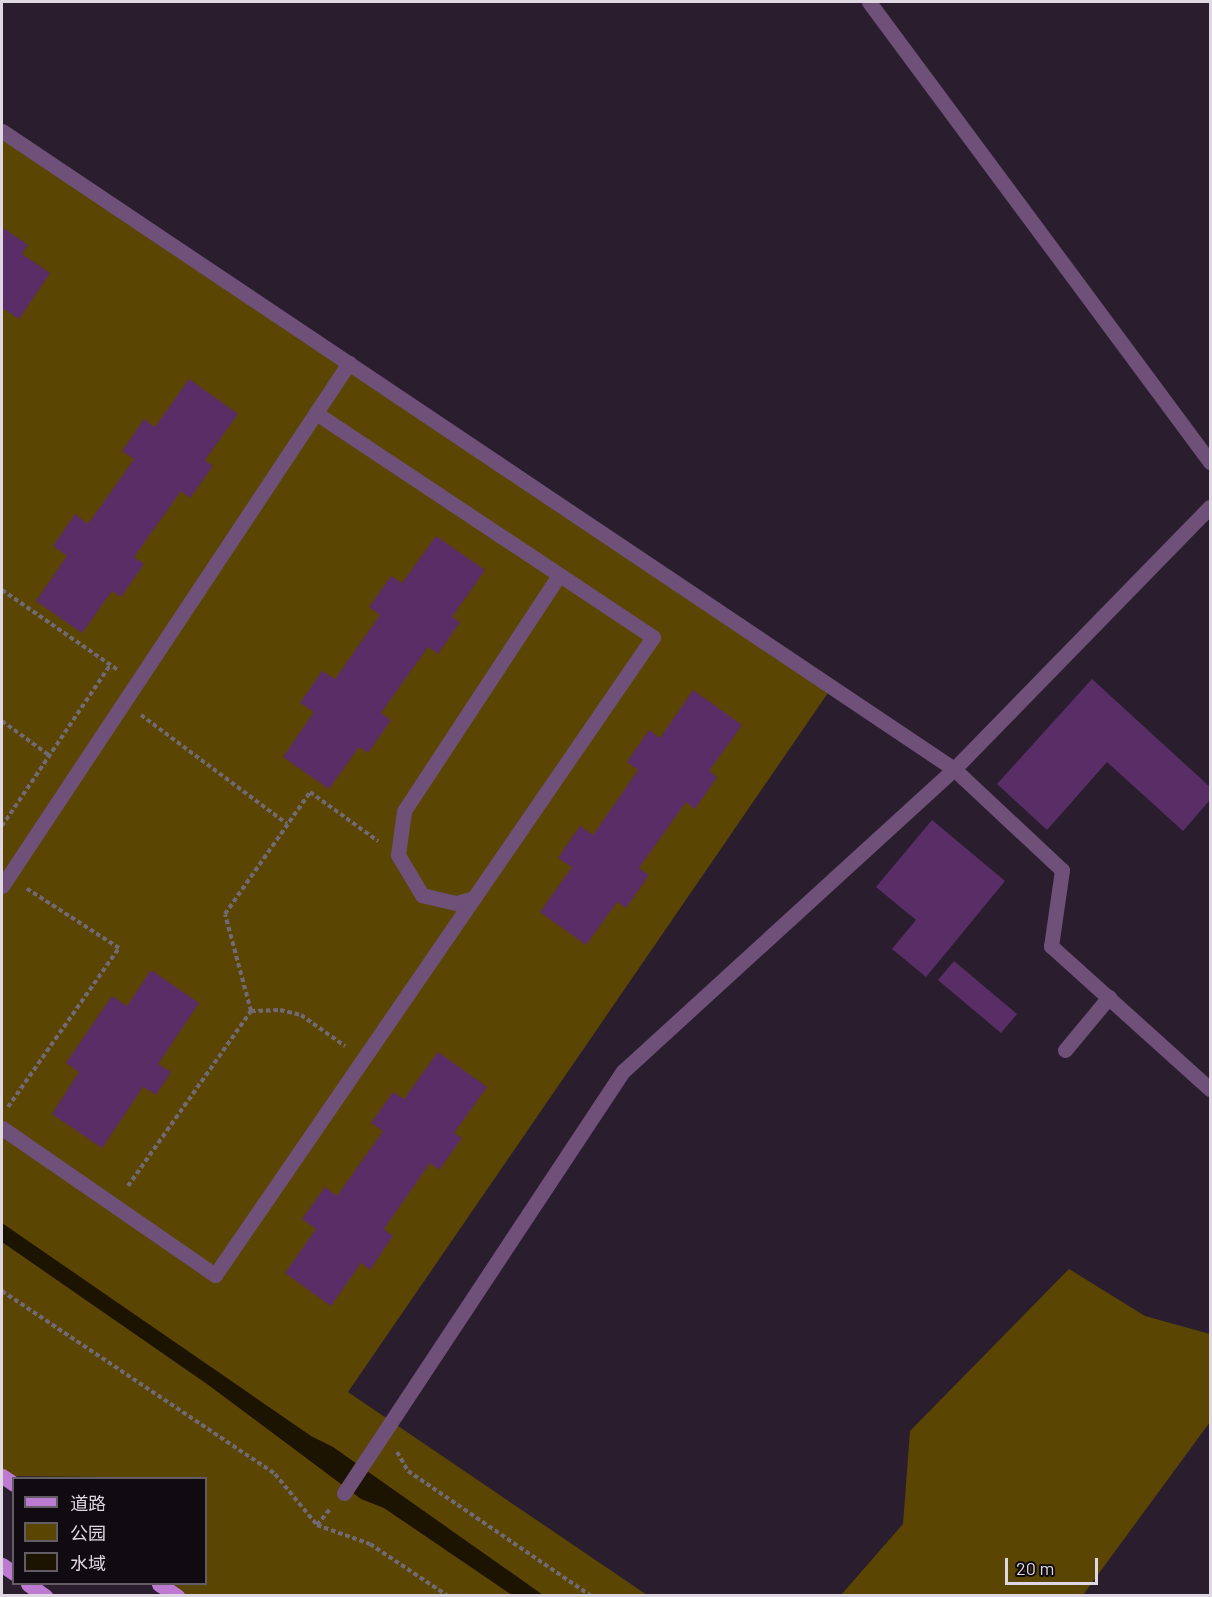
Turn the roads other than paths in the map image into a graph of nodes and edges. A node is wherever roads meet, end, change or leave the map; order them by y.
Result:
1 (869, 2) edge
2 (2, 131) edge
3 (349, 363) junction
4 (316, 413) junction
5 (1210, 462) edge
6 (1210, 507) edge
7 (559, 575) junction
8 (954, 769) junction
9 (5, 881) edge
10 (474, 898) junction
11 (1108, 997) junction
12 (1065, 1050) dead end
13 (1210, 1089) edge
14 (2, 1128) edge
15 (344, 1493) dead end
16 (29, 1585) edge
17 (160, 1585) edge
18 (45, 1596) edge
19 (177, 1596) edge

1 - 5 street
2 - 3 street
3 - 4 street
3 - 8 street
4 - 7 street
4 - 9 street
6 - 8 street
7 - 10 street
7 - 10 street
8 - 11 street
8 - 15 street
10 - 14 street
11 - 12 street
11 - 13 street
16 - 18 main road
17 - 19 main road

